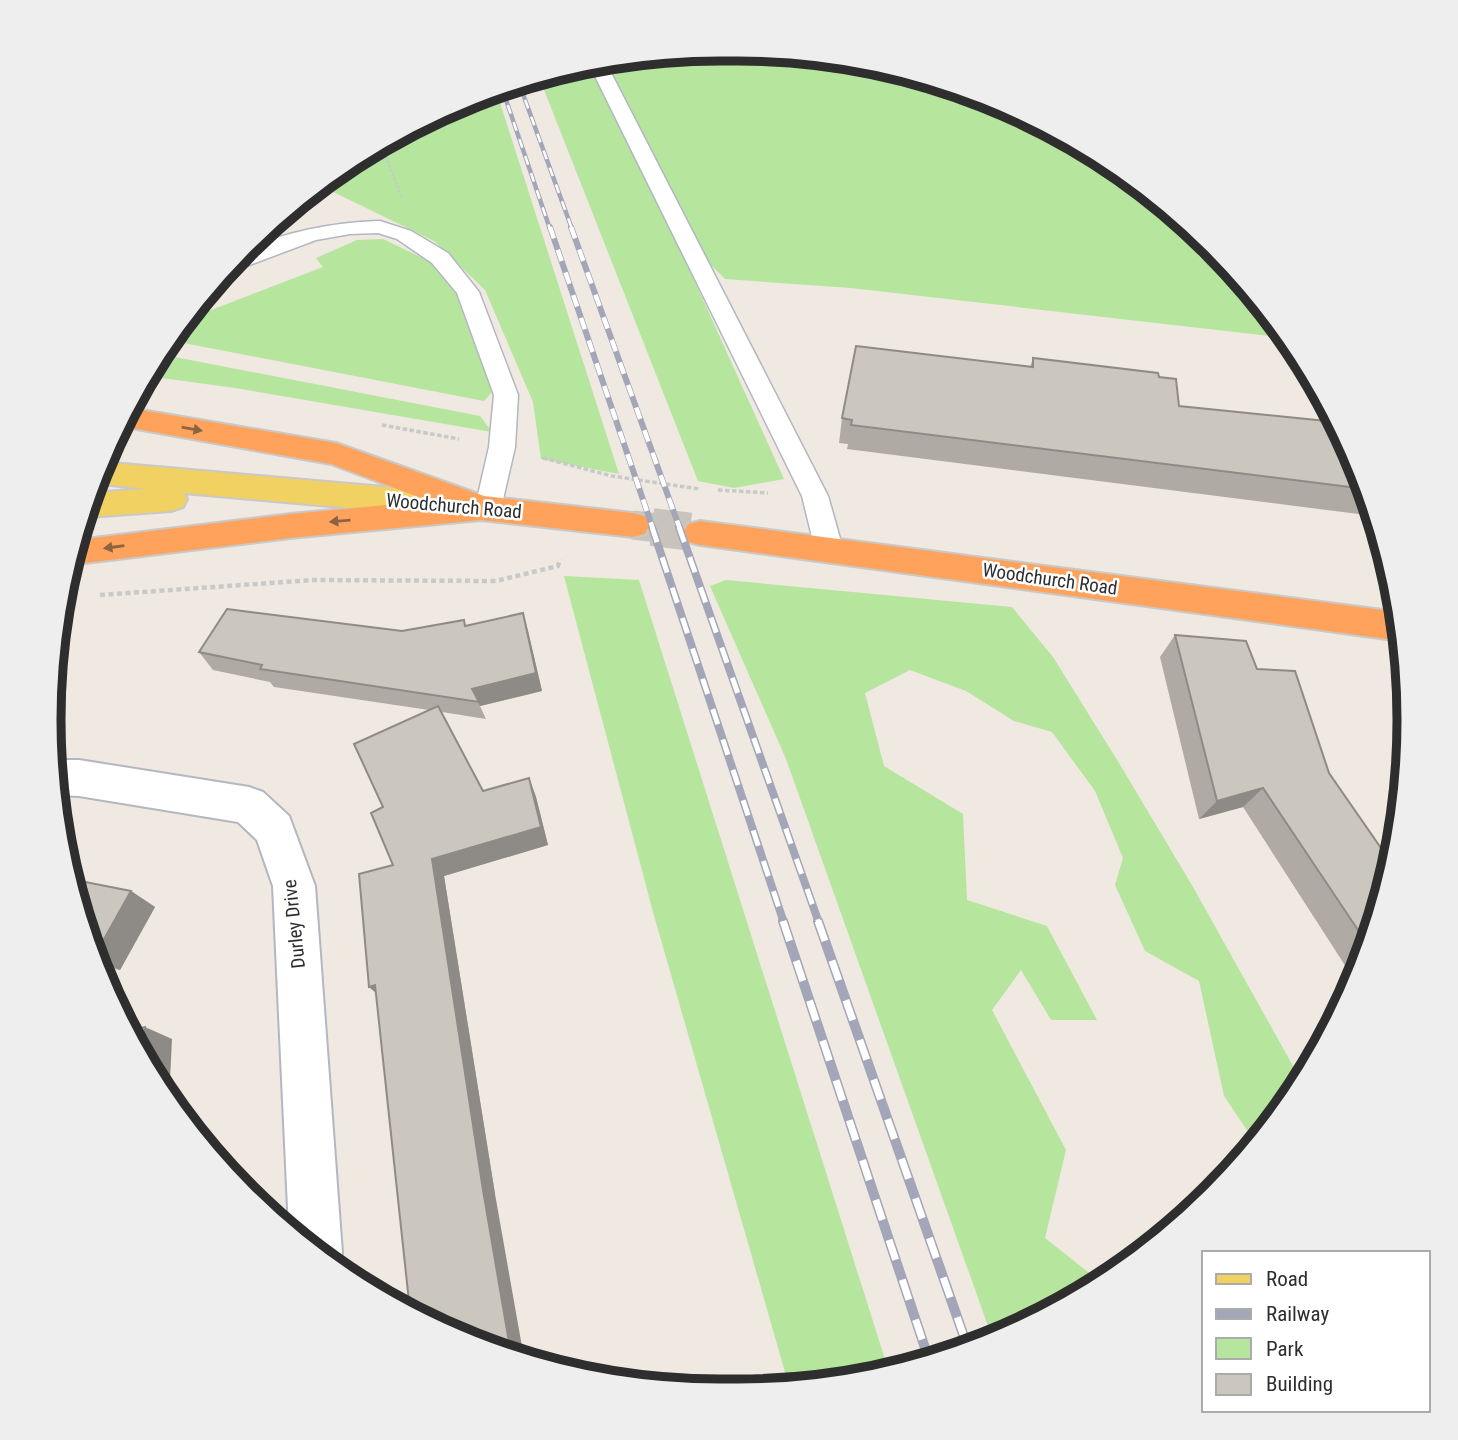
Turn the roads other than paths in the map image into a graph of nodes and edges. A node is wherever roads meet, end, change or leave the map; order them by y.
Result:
1 (602, 72) edge
2 (252, 256) edge
3 (135, 419) edge
4 (109, 474) edge
5 (274, 491) junction
6 (97, 504) edge
7 (485, 508) junction
8 (633, 525) tunnel mouth
9 (700, 533) tunnel mouth
10 (830, 550) junction
11 (84, 552) edge
12 (1390, 626) edge
13 (64, 777) edge
14 (315, 1240) edge

1 - 10 lane
2 - 7 lane
3 -> 7 highway
4 - 5 main road, Woodchurch Road
5 - 6 main road, Woodchurch Road
5 - 7 main road, Woodchurch Road
7 - 8 highway, Woodchurch Road
7 -> 11 highway
9 - 10 highway, Woodchurch Road
10 - 12 highway, Woodchurch Road
13 - 14 street, Durley Drive

